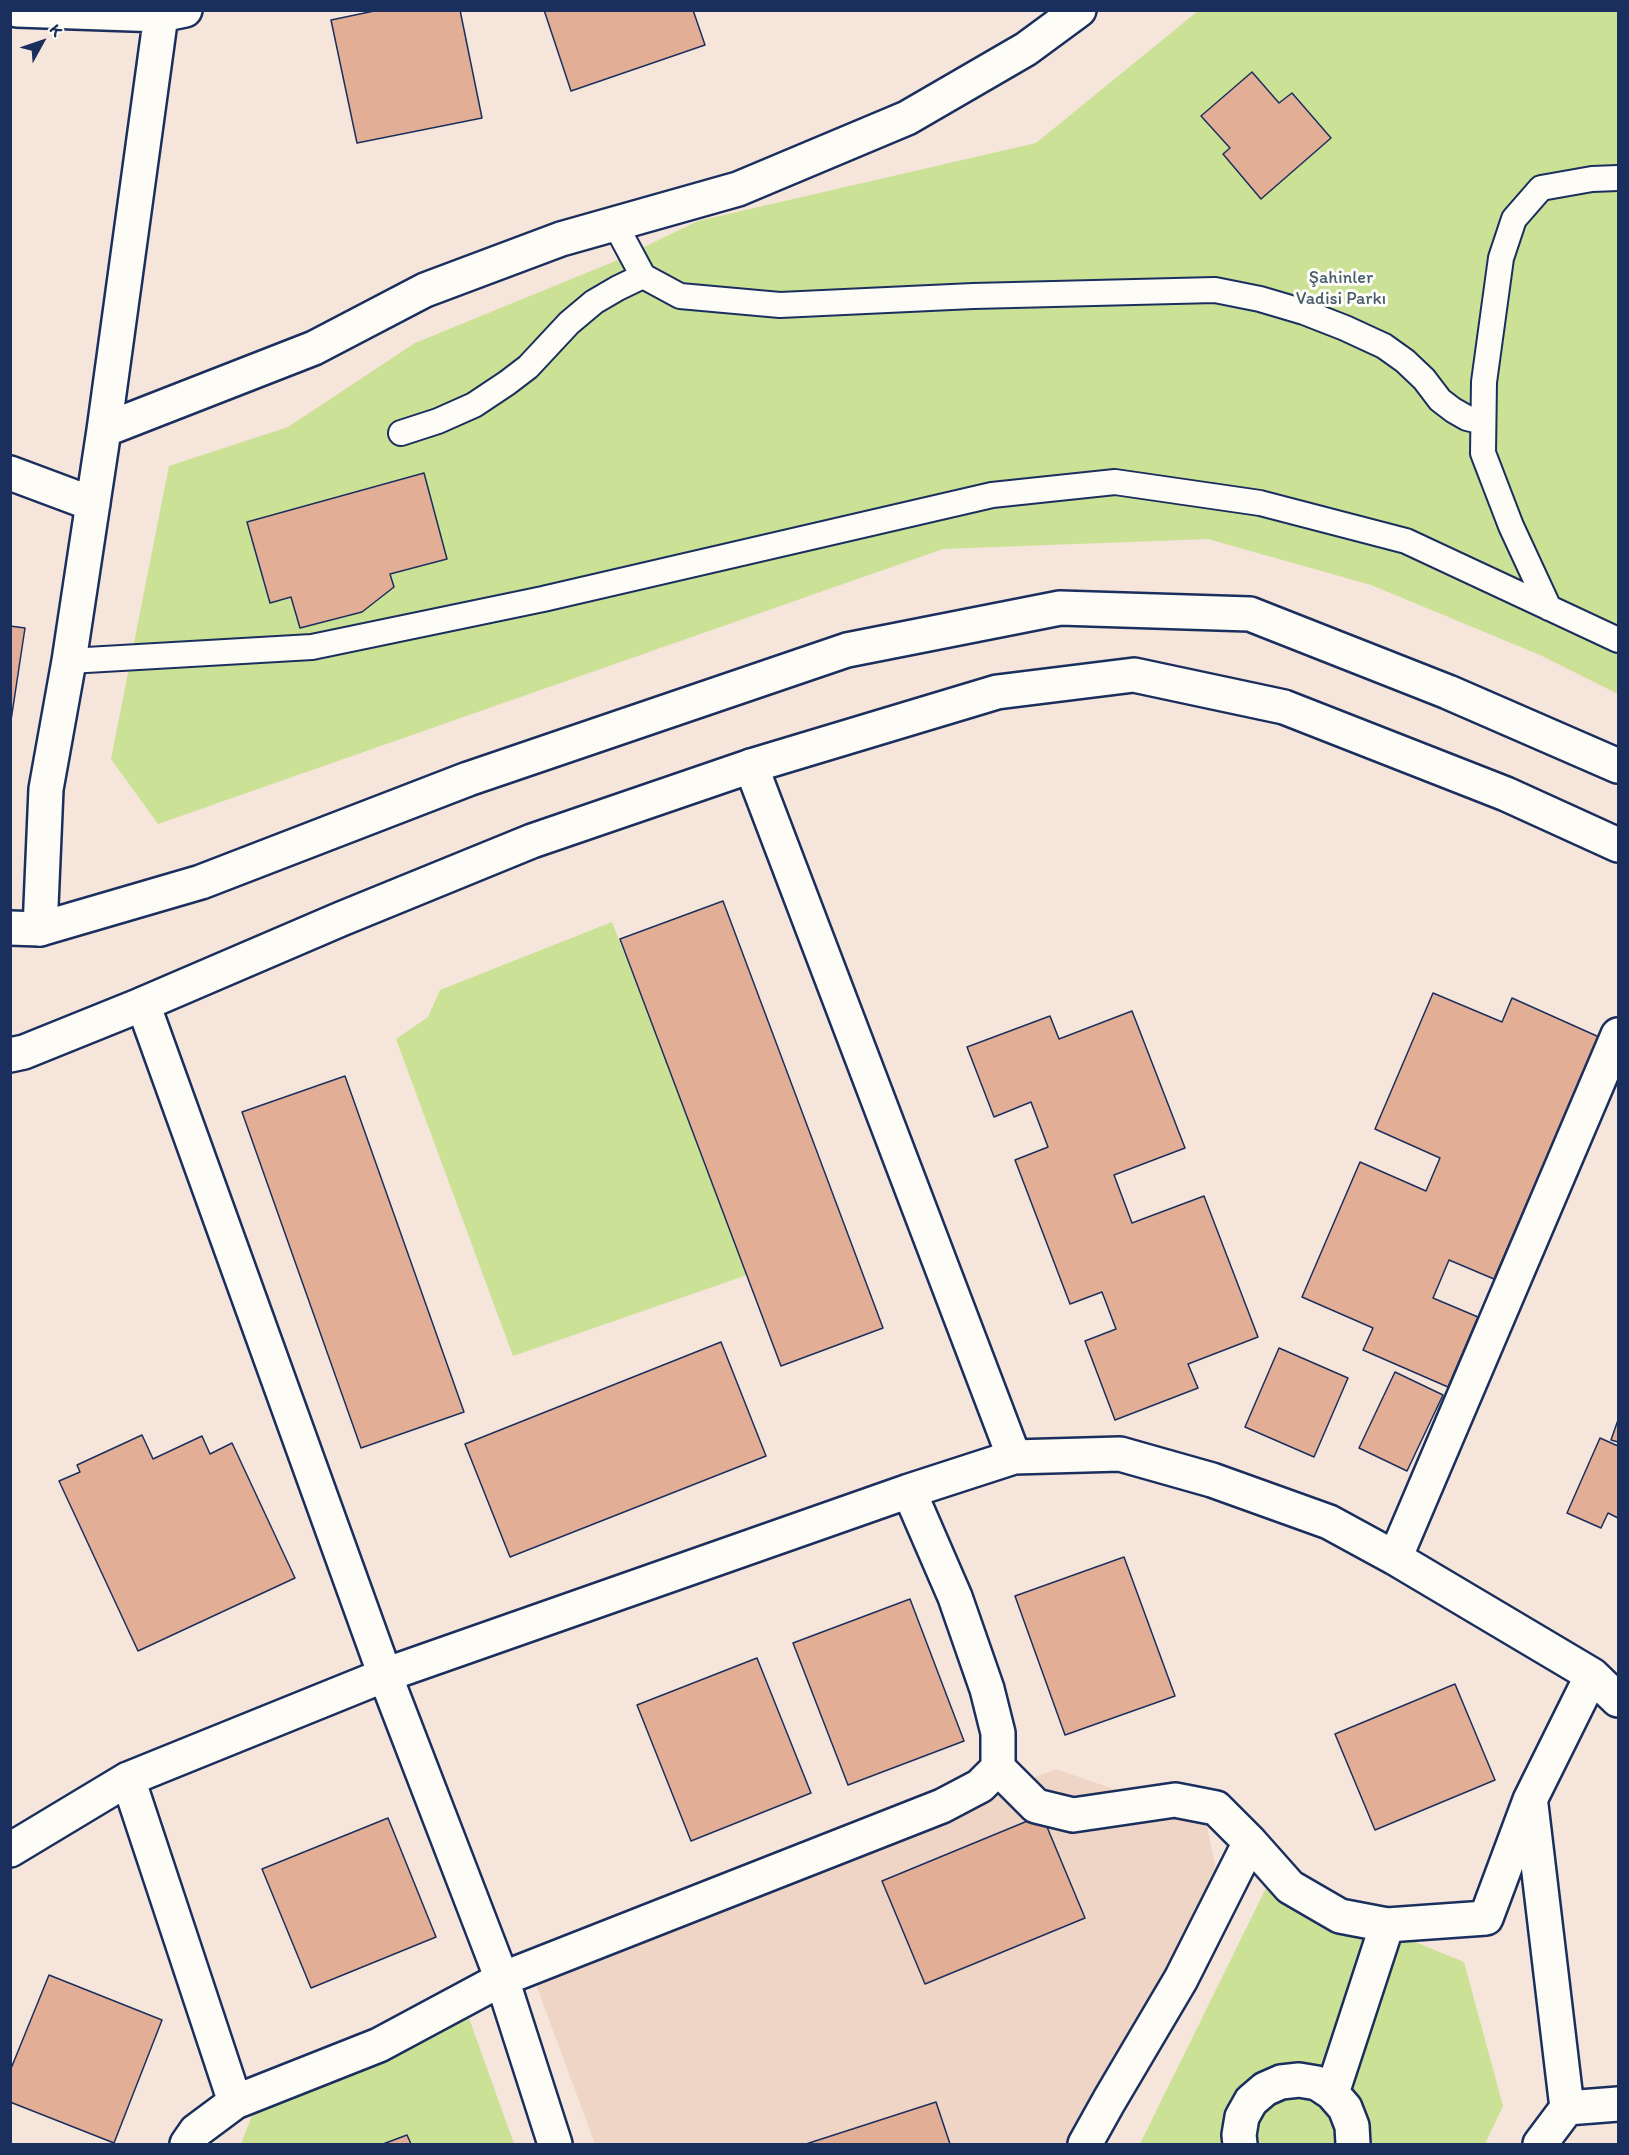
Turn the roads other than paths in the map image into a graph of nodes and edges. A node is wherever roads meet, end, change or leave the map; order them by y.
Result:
1 (17, 10) edge
2 (1079, 10) edge
3 (173, 13) edge
4 (1618, 178) edge
5 (615, 224) junction
6 (643, 276) junction
7 (1483, 422) junction
8 (104, 430) junction
9 (401, 433) dead end
10 (10, 473) edge
11 (93, 504) junction
12 (1549, 608) junction
13 (1618, 640) edge
14 (69, 661) junction
15 (751, 766) junction
16 (1618, 766) edge
17 (1618, 845) edge
18 (25, 928) edge
19 (143, 1004) junction
20 (1618, 1035) edge
21 (10, 1055) edge
22 (1014, 1456) junction
23 (909, 1491) junction
24 (1395, 1558) junction
25 (385, 1675) junction
26 (1592, 1675) junction
27 (1618, 1701) edge
28 (998, 1768) junction
29 (128, 1779) junction
30 (1530, 1800) junction
31 (1250, 1842) junction
32 (10, 1850) edge
33 (1388, 1925) junction
34 (502, 1979) junction
35 (1332, 2093) junction
36 (235, 2102) junction
37 (1618, 2104) edge
38 (1567, 2108) junction
39 (187, 2145) edge
40 (555, 2145) edge
41 (1085, 2145) edge
42 (1240, 2145) edge
43 (1353, 2145) edge
44 (1540, 2145) edge

1 - 3 street
2 - 5 street
3 - 8 street
4 - 7 lane
5 - 6 lane
5 - 8 street
6 - 7 lane
6 - 9 lane
7 - 12 lane
8 - 11 street
10 - 11 street
11 - 14 street
12 - 13 lane
12 - 14 lane
14 - 18 street
15 - 17 street
15 - 19 street
15 - 22 street
16 - 18 street
19 - 21 street
19 - 25 street
20 - 24 street
22 - 23 street
22 - 24 street
23 - 25 street
23 - 28 street
24 - 26 street
25 - 29 street
25 - 34 street
26 - 27 street
26 - 30 street
28 - 31 street
28 - 34 street
29 - 32 street
29 - 36 street
30 - 33 street
30 - 38 street
31 - 33 street
31 - 41 street
33 - 35 street
34 - 36 street
34 - 40 street
35 - 42 street
35 - 43 street
36 - 39 street
37 - 38 street
38 - 44 street

